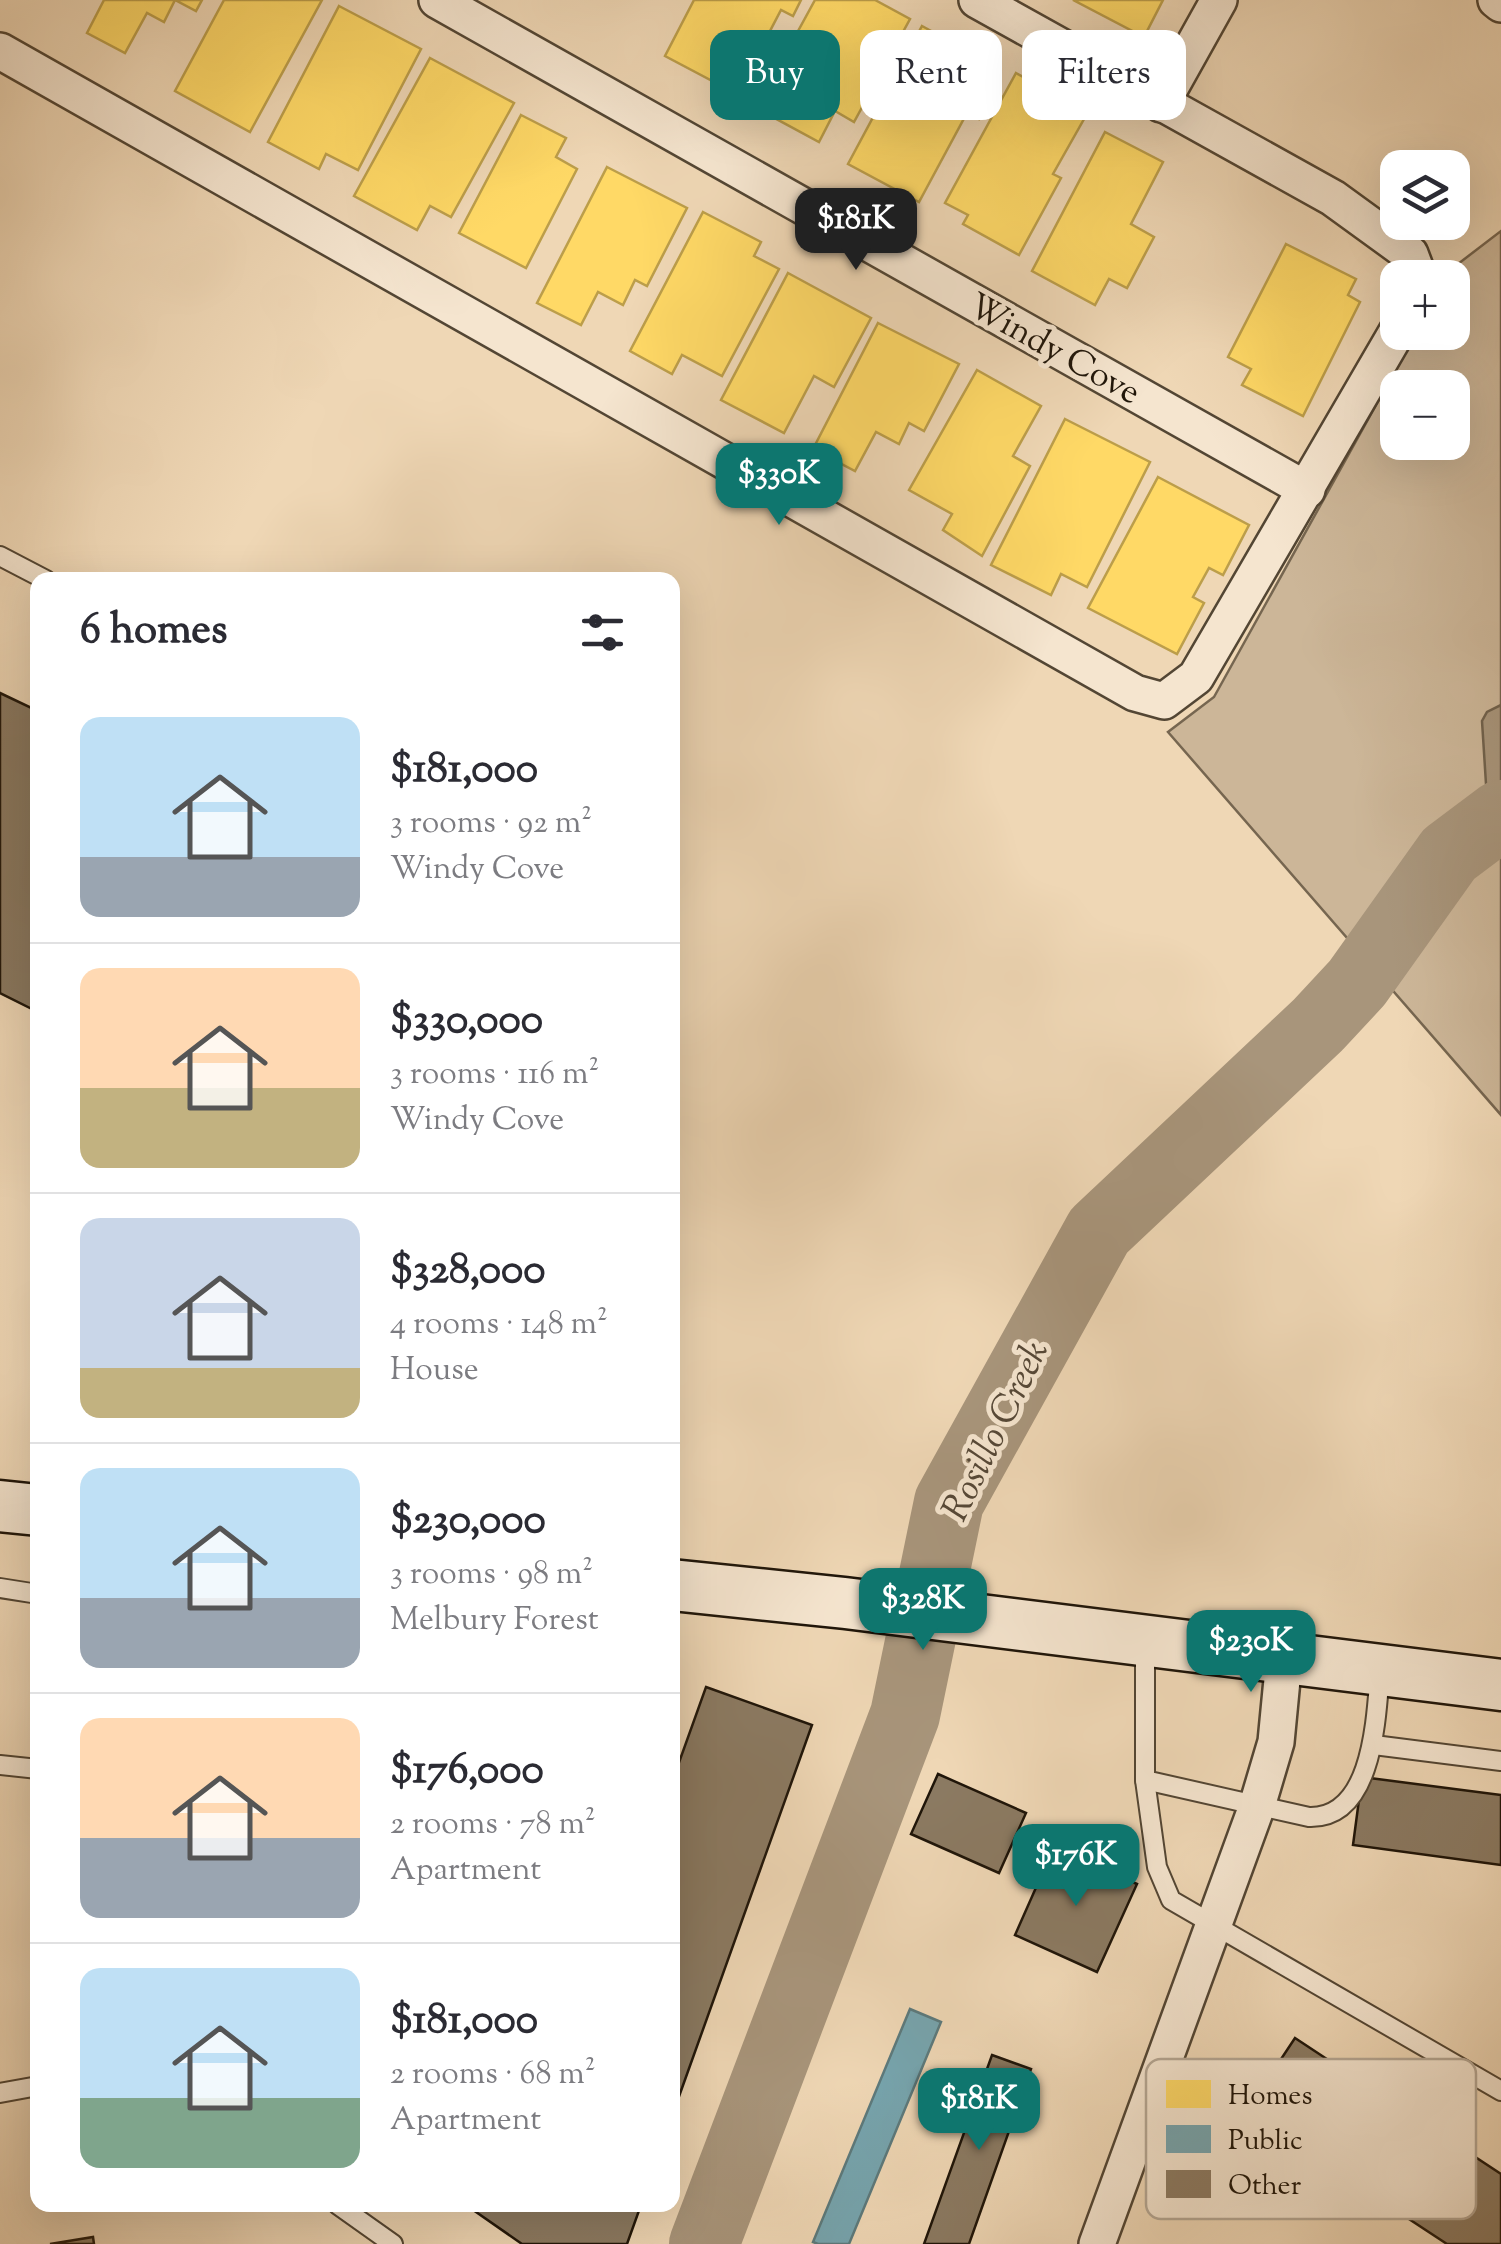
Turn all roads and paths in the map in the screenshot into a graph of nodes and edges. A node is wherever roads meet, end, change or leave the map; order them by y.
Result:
1 (437, 0) edge
2 (977, 0) edge
3 (1219, 0) edge
4 (1030, 30) edge
5 (0, 51) edge
6 (1186, 59) edge
7 (1186, 118) edge
8 (1412, 260) edge
9 (1387, 350) edge
10 (1307, 490) junction
11 (0, 556) edge
12 (31, 572) edge
13 (0, 1506) edge
14 (30, 1509) edge
15 (680, 1586) edge
16 (0, 1588) edge
17 (30, 1593) edge
18 (1145, 1642) junction
19 (1284, 1659) junction
20 (1380, 1671) junction
21 (1501, 1685) edge
22 (1374, 1745) junction
23 (1501, 1761) edge
24 (0, 1765) edge
25 (30, 1768) edge
26 (1145, 1780) junction
27 (1257, 1806) junction
28 (1213, 1921) junction
29 (1163, 2059) edge
30 (1447, 2059) edge
31 (1476, 2076) edge
32 (30, 2087) edge
33 (1501, 2091) edge
34 (0, 2093) edge
35 (1146, 2106) edge
36 (348, 2212) edge
37 (393, 2244) edge
38 (1096, 2244) edge

1 - 10 street, Windy Cove
2 - 4 street
3 - 6 street
5 - 10 street
7 - 8 street
9 - 10 street
11 - 12 lane
13 - 14 main road
15 - 18 main road
16 - 17 lane
18 - 19 main road
18 - 26 lane
19 - 20 main road
19 - 27 street
20 - 21 main road
20 - 22 lane
22 - 23 lane
22 - 27 lane
24 - 25 lane
26 - 27 lane
26 - 28 lane
27 - 28 street
28 - 29 street
28 - 30 lane
31 - 33 lane
32 - 34 lane
35 - 38 street
36 - 37 lane

